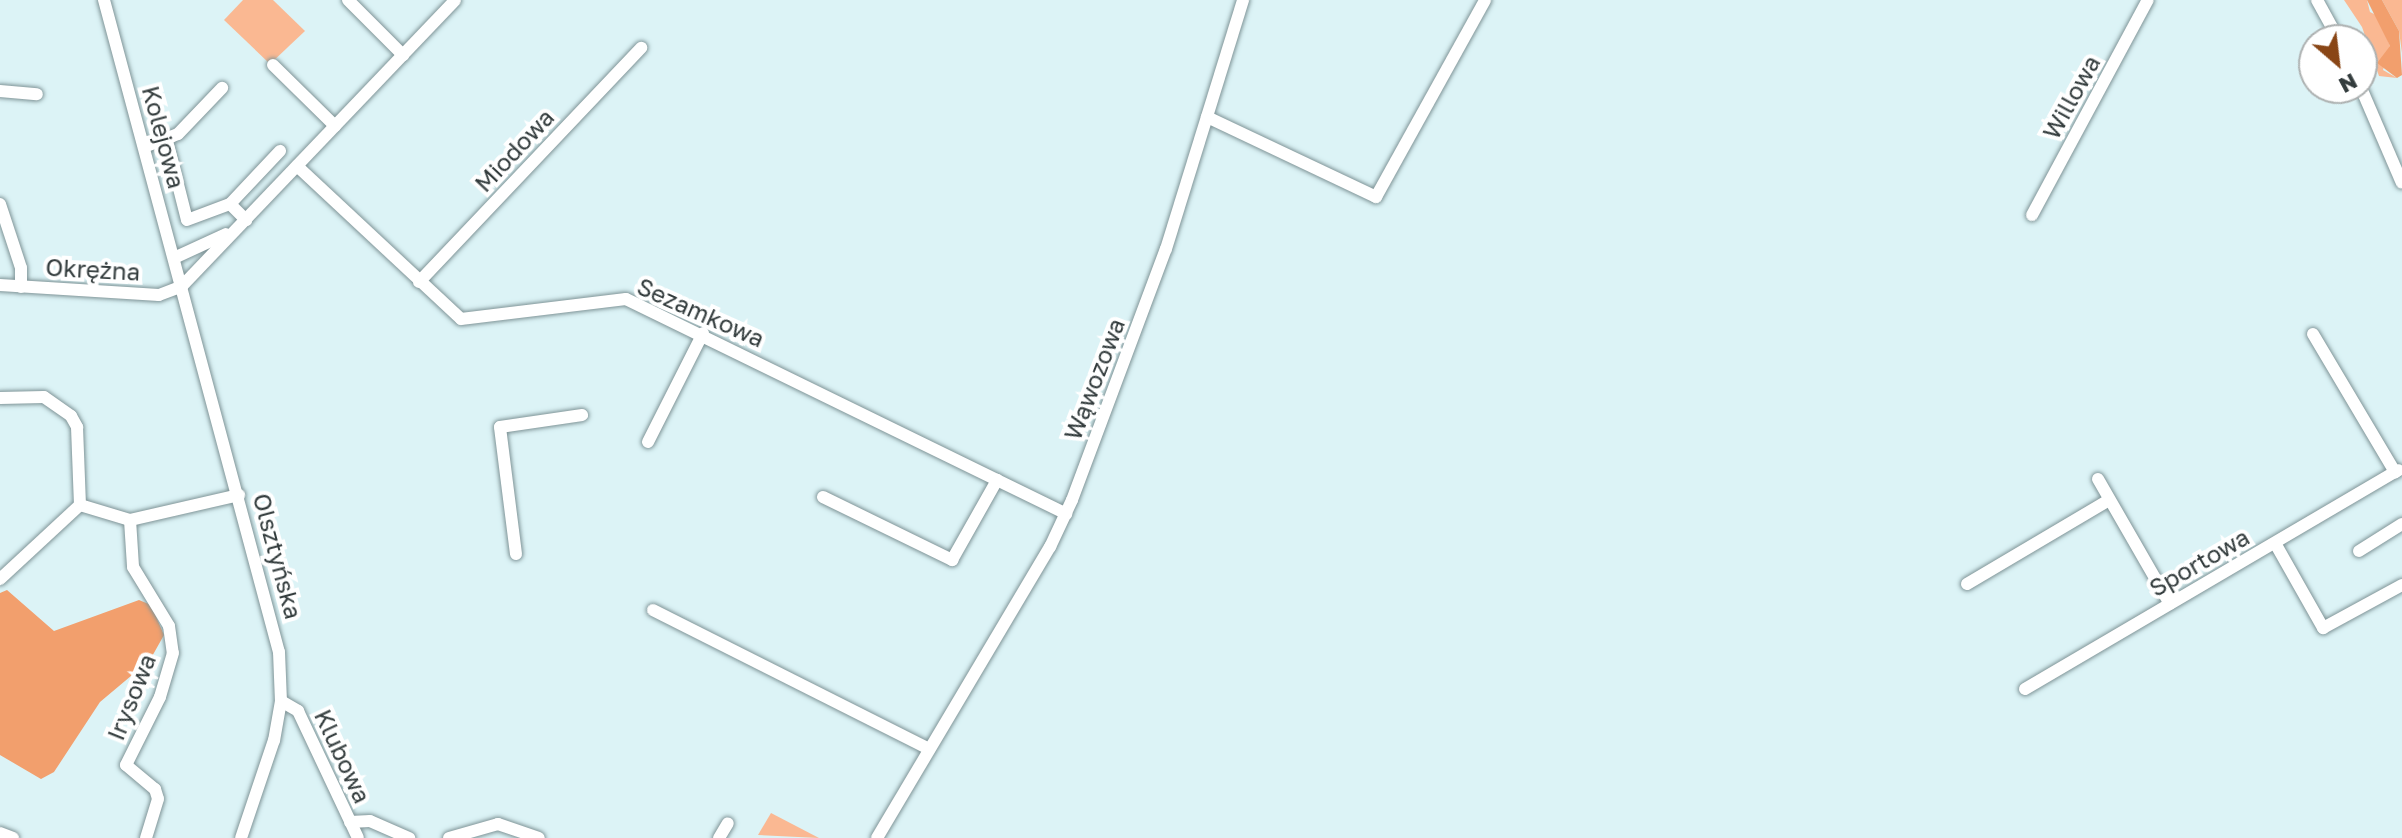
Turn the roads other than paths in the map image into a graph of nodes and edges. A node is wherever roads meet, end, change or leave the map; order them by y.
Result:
1 (104, 0) edge
2 (348, 0) edge
3 (455, 0) edge
4 (1243, 0) edge
5 (1485, 0) edge
6 (2148, 0) edge
7 (2317, 0) edge
8 (2330, 24) edge
9 (641, 48) dead end
10 (403, 55) junction
11 (273, 65) dead end
12 (222, 88) dead end
13 (0, 91) edge
14 (37, 94) dead end
15 (2368, 104) edge
16 (1207, 117) junction
17 (335, 126) junction
18 (167, 141) junction
19 (144, 147) junction
20 (280, 151) dead end
21 (297, 166) junction
22 (2402, 183) edge
23 (0, 204) edge
24 (230, 204) junction
25 (2032, 215) dead end
26 (244, 222) junction
27 (174, 258) junction
28 (419, 282) junction
29 (0, 285) edge
30 (182, 286) junction
31 (21, 287) junction
32 (703, 333) junction
33 (2313, 334) dead end
34 (0, 398) edge
35 (582, 415) dead end
36 (648, 442) dead end
37 (2399, 470) edge
38 (2098, 479) dead end
39 (997, 480) junction
40 (239, 495) junction
41 (823, 497) dead end
42 (2109, 500) junction
43 (80, 505) junction
44 (1066, 514) junction
45 (130, 520) junction
46 (2402, 524) edge
47 (2275, 543) junction
48 (2359, 551) dead end
49 (516, 554) dead end
50 (0, 579) edge
51 (1967, 584) dead end
52 (2402, 585) edge
53 (2170, 604) junction
54 (653, 610) dead end
55 (2025, 689) dead end
56 (281, 701) junction
57 (929, 749) junction
58 (350, 822) junction
59 (728, 823) dead end
60 (0, 833) edge
61 (483, 833) edge
62 (13, 838) edge
63 (146, 838) edge
64 (241, 838) edge
65 (358, 838) edge
66 (409, 838) edge
67 (449, 838) edge
68 (539, 838) edge
69 (719, 838) edge
70 (877, 838) edge

1 - 19 street, Kolejowa
2 - 10 street
3 - 10 street
4 - 16 street, Wąwozowa
5 - 16 street
6 - 25 street, Willowa
7 - 8 street
9 - 28 street, Miodowa
10 - 17 street
11 - 17 street
12 - 18 street
13 - 14 street
15 - 22 street
16 - 44 street, Wąwozowa
17 - 21 street
18 - 19 street
18 - 24 street
19 - 27 street, Kolejowa
20 - 24 street
21 - 26 street
21 - 28 street, Sezamkowa
23 - 31 street
24 - 26 street
26 - 27 street
26 - 30 street
27 - 30 street, Kolejowa
28 - 32 street, Sezamkowa
29 - 31 street, Okrężna
30 - 31 street, Okrężna
30 - 40 street, Olsztyńska
32 - 36 street
32 - 39 street, Sezamkowa
33 - 37 street, Sportowa
34 - 43 street
35 - 49 street
37 - 47 street, Sportowa
38 - 42 street
39 - 41 street
39 - 44 street, Sezamkowa
40 - 45 street
40 - 56 street, Olsztyńska
42 - 51 street
42 - 53 street
43 - 45 street
43 - 50 street
44 - 57 street, Wąwozowa
45 - 63 street, Irysowa
46 - 48 street
47 - 52 street
47 - 53 street, Sportowa
53 - 55 street, Sportowa
54 - 57 street
56 - 58 street, Klubowa
56 - 64 street, Olsztyńska
57 - 70 street, Wąwozowa
58 - 65 street, Klubowa
58 - 66 street
59 - 69 street
60 - 62 street
61 - 67 street
61 - 68 street

